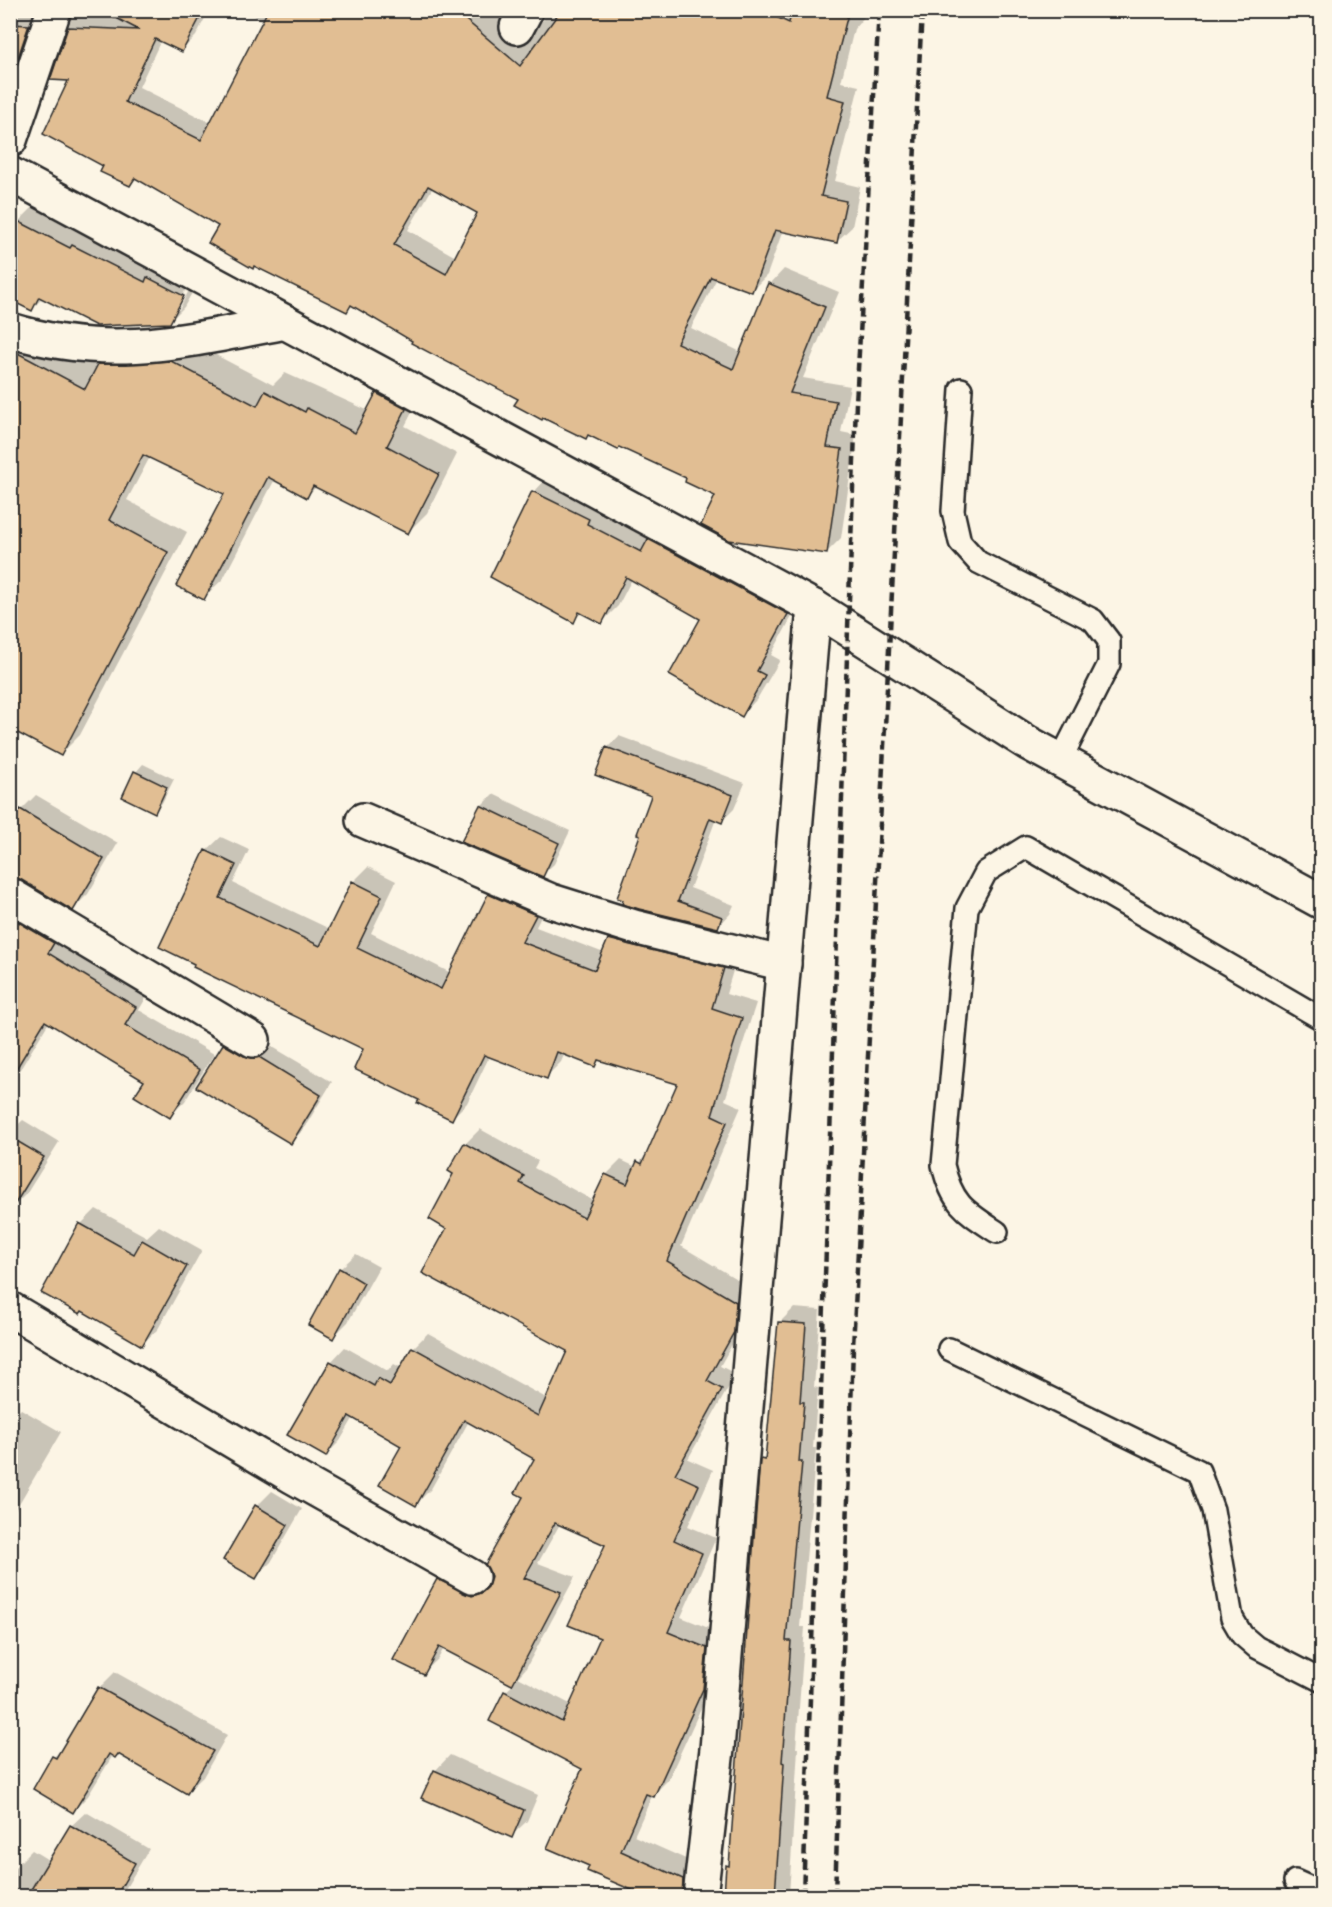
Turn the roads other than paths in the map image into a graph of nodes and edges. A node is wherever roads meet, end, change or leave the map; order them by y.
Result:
1 (54, 10) edge
2 (10, 140) edge
3 (10, 174) edge
4 (285, 322) junction
5 (10, 330) edge
6 (961, 389) dead end
7 (814, 607) junction
8 (1060, 761) junction
9 (363, 820) dead end
10 (10, 895) edge
11 (1322, 902) edge
12 (784, 964) junction
13 (1322, 1019) edge
14 (253, 1040) dead end
15 (997, 1232) dead end
16 (10, 1309) edge
17 (949, 1348) dead end
18 (472, 1577) dead end
19 (1322, 1681) edge
20 (1295, 1881) dead end
21 (1322, 1893) edge
22 (700, 1896) edge

1 - 2 street
3 - 4 street
4 - 5 street
4 - 7 street
6 - 8 lane
7 - 8 street
7 - 12 street
8 - 11 street
9 - 12 street
10 - 14 street
12 - 22 street
13 - 15 lane
16 - 18 street
17 - 19 lane
20 - 21 lane

